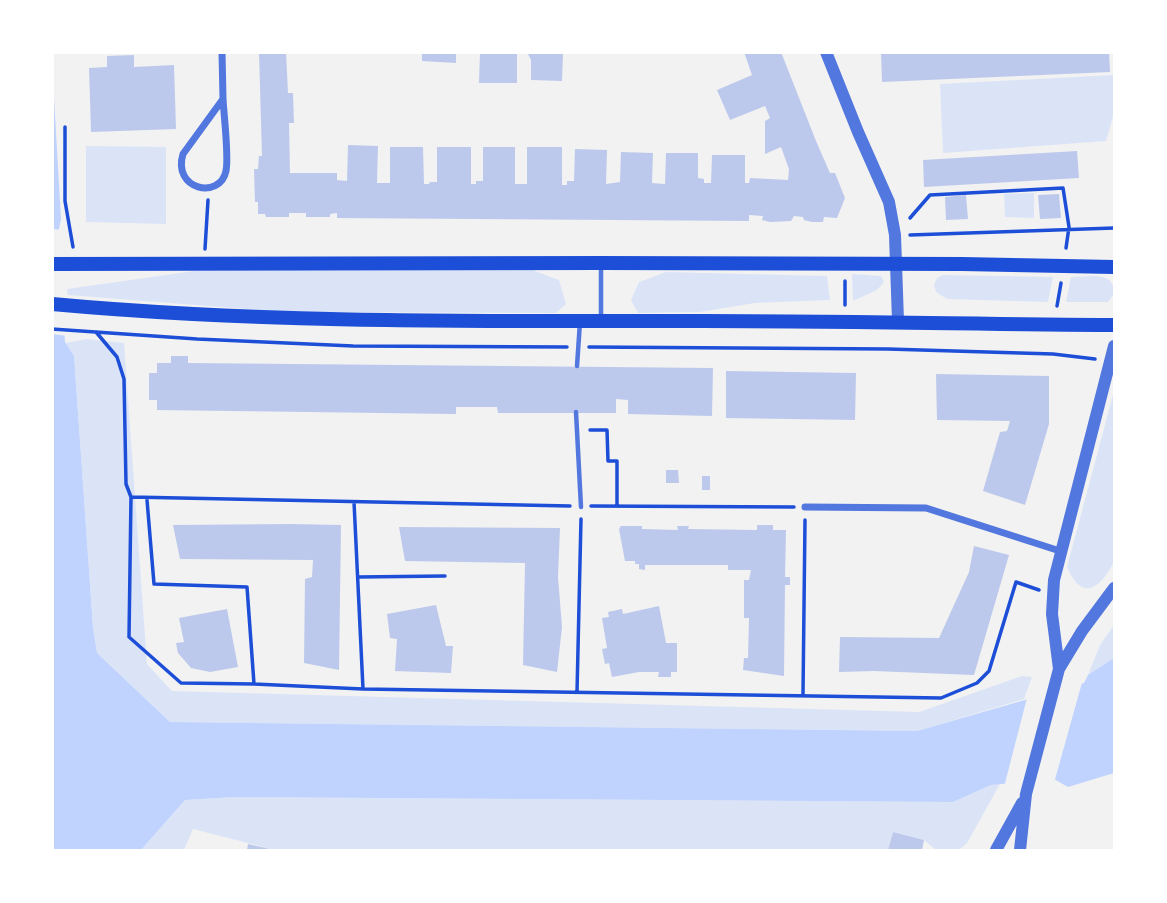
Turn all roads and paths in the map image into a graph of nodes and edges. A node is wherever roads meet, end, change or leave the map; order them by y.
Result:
1 (222, 52) edge
2 (827, 52) edge
3 (223, 99) junction
4 (65, 127) dead end
5 (208, 188) junction
6 (1069, 228) junction
7 (1115, 228) edge
8 (895, 235) junction
9 (73, 245) dead end
10 (205, 262) junction
11 (601, 263) junction
12 (52, 264) edge
13 (897, 264) junction
14 (845, 265) junction
15 (1064, 266) junction
16 (1115, 267) edge
17 (52, 304) edge
18 (580, 321) junction
19 (601, 321) junction
20 (845, 321) junction
21 (898, 321) junction
22 (1054, 325) junction
23 (1115, 325) edge
24 (52, 329) edge
25 (65, 330) dead end
26 (96, 332) dead end
27 (1115, 346) edge
28 (577, 366) dead end
29 (576, 412) dead end
30 (577, 431) junction
31 (131, 497) junction
32 (146, 499) junction
33 (355, 502) junction
34 (581, 506) junction
35 (617, 506) junction
36 (805, 507) junction
37 (1060, 551) junction
38 (444, 576) dead end
39 (358, 577) junction
40 (1115, 588) edge
41 (1052, 594) junction
42 (1059, 670) junction
43 (254, 684) junction
44 (363, 689) junction
45 (576, 692) junction
46 (803, 695) junction
47 (1026, 793) junction
48 (996, 850) edge
49 (1020, 850) edge

1 - 3 street
2 - 8 street
3 - 5 street
3 - 5 street
4 - 9 path
5 - 10 path
6 - 7 path
6 - 8 path
6 - 8 path
8 - 13 street
10 - 11 main road
10 - 12 main road
11 - 14 main road
11 - 19 lane
13 - 14 main road
13 - 15 main road
13 - 21 street
14 - 20 path
15 - 16 main road
15 - 22 path
17 - 18 main road
18 - 19 main road
18 - 28 lane
19 - 20 main road
20 - 21 main road
21 - 22 main road
22 - 23 main road
24 - 25 path
26 - 31 path
27 - 37 street
29 - 30 lane
30 - 34 lane
30 - 35 path
31 - 32 path
31 - 43 path
32 - 33 path
32 - 43 path
33 - 34 path
33 - 39 path
34 - 35 path
34 - 45 path
35 - 36 path
36 - 37 street
36 - 46 path
37 - 41 street
38 - 39 path
39 - 44 path
40 - 42 street
41 - 42 street
41 - 46 path
42 - 47 street
43 - 44 path
44 - 45 path
45 - 46 path
47 - 48 street
47 - 49 street

